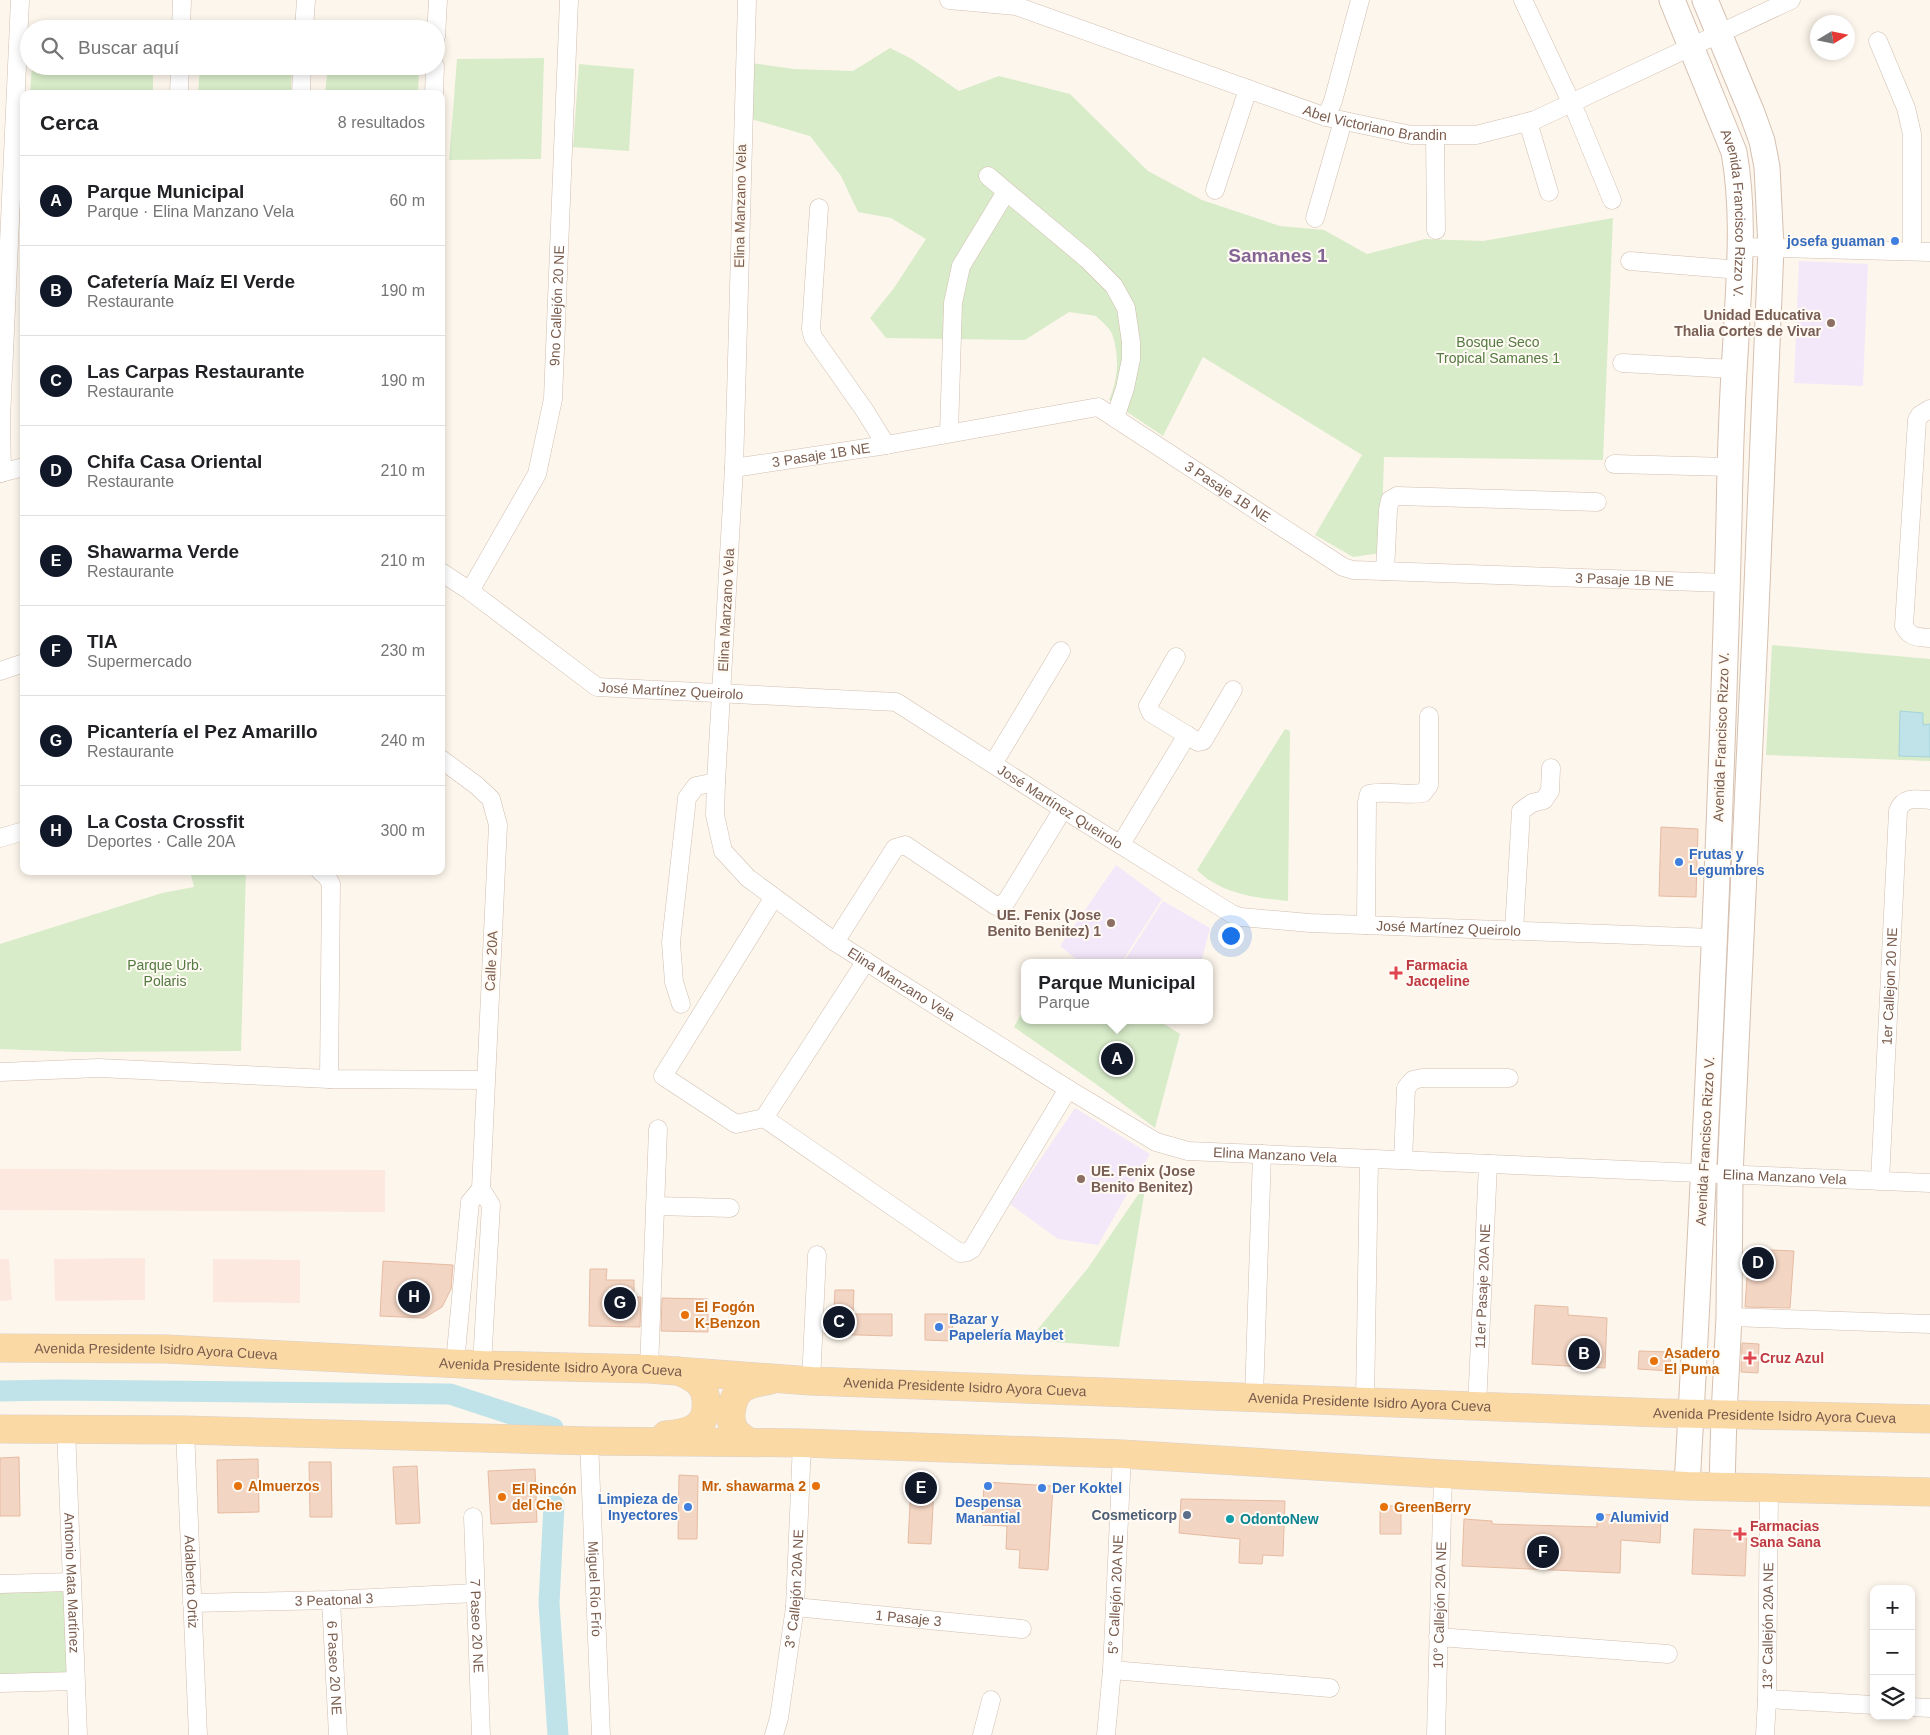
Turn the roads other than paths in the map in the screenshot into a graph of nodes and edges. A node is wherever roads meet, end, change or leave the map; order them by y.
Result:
1 (20, 0) edge
2 (182, 0) edge
3 (306, 0) edge
4 (438, 0) edge
5 (569, 0) edge
6 (747, 0) edge
7 (949, 0) edge
8 (1360, 0) edge
9 (1523, 0) edge
10 (1672, 0) edge
11 (1705, 0) edge
12 (1791, 0) edge
13 (181, 20) edge
14 (305, 20) edge
15 (437, 20) edge
16 (1718, 34) junction
17 (1878, 41) dead end
18 (1692, 46) junction
19 (180, 75) edge
20 (302, 75) edge
21 (435, 75) edge
22 (1248, 89) junction
23 (179, 90) edge
24 (301, 90) edge
25 (434, 90) edge
26 (1572, 102) junction
27 (1335, 119) junction
28 (1528, 122) junction
29 (1435, 135) junction
30 (988, 176) dead end
31 (1215, 190) dead end
32 (1006, 192) junction
33 (1549, 192) dead end
34 (1612, 200) dead end
35 (818, 208) dead end
36 (1315, 218) dead end
37 (1436, 230) dead end
38 (1770, 248) junction
39 (1912, 251) junction
40 (1930, 252) edge
41 (1740, 259) junction
42 (1630, 261) dead end
43 (1622, 363) dead end
44 (1734, 369) junction
45 (1930, 409) edge
46 (1115, 418) junction
47 (949, 434) junction
48 (886, 444) junction
49 (1614, 464) dead end
50 (1730, 466) junction
51 (20, 468) edge
52 (734, 468) junction
53 (1, 473) edge
54 (1598, 502) dead end
55 (1385, 571) junction
56 (445, 575) edge
57 (1727, 583) junction
58 (470, 591) junction
59 (1930, 638) edge
60 (1061, 651) dead end
61 (1176, 657) dead end
62 (20, 665) edge
63 (0, 671) edge
64 (1233, 690) dead end
65 (721, 693) junction
66 (1429, 716) dead end
67 (1187, 735) junction
68 (445, 762) edge
69 (993, 764) junction
70 (1551, 768) dead end
71 (716, 782) junction
72 (1930, 800) edge
73 (1063, 809) junction
74 (20, 832) edge
75 (0, 838) edge
76 (1121, 844) junction
77 (325, 875) edge
78 (774, 897) junction
79 (1366, 925) junction
80 (1514, 931) junction
81 (1714, 938) junction
82 (835, 942) junction
83 (866, 961) junction
84 (681, 1004) dead end
85 (0, 1072) edge
86 (1510, 1078) dead end
87 (329, 1079) junction
88 (484, 1080) junction
89 (1068, 1089) junction
90 (764, 1118) junction
91 (658, 1129) dead end
92 (1262, 1154) junction
93 (1370, 1159) junction
94 (1403, 1160) junction
95 (1488, 1164) junction
96 (1703, 1174) junction
97 (1730, 1175) junction
98 (1880, 1181) junction
99 (1930, 1183) edge
100 (481, 1189) junction
101 (656, 1206) junction
102 (730, 1208) dead end
103 (817, 1255) dead end
104 (1729, 1317) junction
105 (1930, 1324) edge
106 (0, 1348) edge
107 (455, 1363) junction
108 (482, 1365) junction
109 (649, 1369) junction
110 (679, 1371) junction
111 (774, 1379) junction
112 (811, 1382) junction
113 (1254, 1397) junction
114 (1365, 1401) junction
115 (1477, 1407) junction
116 (1691, 1414) junction
117 (1724, 1415) junction
118 (1930, 1419) edge
119 (0, 1429) edge
120 (66, 1430) junction
121 (185, 1430) junction
122 (590, 1441) junction
123 (622, 1441) junction
124 (748, 1442) junction
125 (802, 1442) junction
126 (1122, 1454) junction
127 (1443, 1474) junction
128 (1687, 1486) junction
129 (1722, 1486) junction
130 (1769, 1488) junction
131 (1930, 1492) edge
132 (473, 1517) dead end
133 (71, 1582) junction
134 (0, 1584) edge
135 (476, 1593) junction
136 (331, 1600) junction
137 (192, 1603) junction
138 (794, 1607) junction
139 (1022, 1628) dead end
140 (1438, 1637) junction
141 (1668, 1654) dead end
142 (1112, 1670) junction
143 (76, 1681) junction
144 (0, 1683) edge
145 (1330, 1688) dead end
146 (1767, 1699) junction
147 (991, 1700) dead end
148 (1870, 1705) edge
149 (1915, 1707) edge
150 (1930, 1708) edge
151 (778, 1734) edge
152 (78, 1735) edge
153 (198, 1735) edge
154 (338, 1735) edge
155 (481, 1735) edge
156 (601, 1735) edge
157 (982, 1735) edge
158 (1106, 1735) edge
159 (1436, 1735) edge
160 (1764, 1735) edge

1 - 53 street
2 - 13 street
3 - 14 street
4 - 15 street
5 - 58 street, 9no Callejón 20 NE
6 - 52 street, Elina Manzano Vela
7 - 22 street, Abel Victoriano Brandin
8 - 27 street
9 - 26 street
10 - 18 main road, Avenida Francisco Rizzo V.
11 - 16 main road, Avenida Francisco Rizzo V.
12 - 16 street, Abel Victoriano Brandin
16 - 18 street, Abel Victoriano Brandin
16 - 38 main road, Avenida Francisco Rizzo V.
17 - 39 street
18 - 26 street, Abel Victoriano Brandin
18 - 41 main road, Avenida Francisco Rizzo V.
19 - 23 street
20 - 24 street
21 - 25 street
22 - 27 street, Abel Victoriano Brandin
22 - 31 street
26 - 28 street, Abel Victoriano Brandin
26 - 34 street
27 - 29 street, Abel Victoriano Brandin
27 - 36 street
28 - 29 street, Abel Victoriano Brandin
28 - 33 street
29 - 37 street
30 - 32 street
32 - 46 street
32 - 47 street
35 - 48 street
38 - 39 street
38 - 41 street
38 - 97 main road, Avenida Francisco Rizzo V.
39 - 40 street
41 - 42 street
41 - 44 main road, Avenida Francisco Rizzo V.
43 - 44 street
44 - 50 main road, Avenida Francisco Rizzo V.
45 - 59 street
46 - 47 street, 3 Pasaje 1B NE
46 - 55 street, 3 Pasaje 1B NE
47 - 48 street, 3 Pasaje 1B NE
48 - 52 street, 3 Pasaje 1B NE
49 - 50 street
50 - 57 main road, Avenida Francisco Rizzo V.
51 - 53 street
52 - 65 street, Elina Manzano Vela
54 - 55 street
55 - 57 street, 3 Pasaje 1B NE
56 - 58 street, José Martínez Queirolo
57 - 81 main road, Avenida Francisco Rizzo V.
58 - 65 street, José Martínez Queirolo
60 - 69 street
61 - 67 street
62 - 63 street
64 - 67 street
65 - 69 street, José Martínez Queirolo
65 - 71 street, Elina Manzano Vela
66 - 79 street
67 - 76 street
68 - 88 street, Calle 20A
69 - 73 street, José Martínez Queirolo
70 - 80 street
71 - 78 street, Elina Manzano Vela
71 - 84 street
72 - 98 street, 1er Callejon 20 NE
73 - 76 street, José Martínez Queirolo
73 - 82 street
74 - 75 street
76 - 79 street, José Martínez Queirolo
77 - 87 street
78 - 82 street, Elina Manzano Vela
78 - 90 street
79 - 80 street, José Martínez Queirolo
80 - 81 street, José Martínez Queirolo
81 - 96 main road, Avenida Francisco Rizzo V.
82 - 83 street, Elina Manzano Vela
83 - 89 street, Elina Manzano Vela
83 - 90 street
85 - 87 street
86 - 94 street
87 - 88 street
88 - 100 street, Calle 20A
89 - 90 street
89 - 92 street, Elina Manzano Vela
91 - 101 street
92 - 93 street, Elina Manzano Vela
92 - 113 street
93 - 94 street, Elina Manzano Vela
93 - 114 street
94 - 95 street, Elina Manzano Vela
95 - 96 street, Elina Manzano Vela
95 - 115 street, 11er Pasaje 20A NE
96 - 97 street, Elina Manzano Vela
96 - 116 main road, Avenida Francisco Rizzo V.
97 - 98 street, Elina Manzano Vela
97 - 104 main road, Avenida Francisco Rizzo V.
98 - 99 street, Elina Manzano Vela
100 - 107 street, Calle 20A
100 - 108 street, Calle 20A
101 - 102 street
101 - 109 street
103 - 112 street
104 - 105 street
104 - 117 main road, Avenida Francisco Rizzo V.
106 - 107 main road, Avenida Presidente Isidro Ayora Cueva
107 - 108 main road, Avenida Presidente Isidro Ayora Cueva
108 - 109 main road, Avenida Presidente Isidro Ayora Cueva
109 - 110 main road, Avenida Presidente Isidro Ayora Cueva
110 - 111 main road, Avenida Presidente Isidro Ayora Cueva
110 - 123 main road
111 - 112 main road, Avenida Presidente Isidro Ayora Cueva
111 - 124 main road
112 - 113 main road, Avenida Presidente Isidro Ayora Cueva
113 - 114 main road, Avenida Presidente Isidro Ayora Cueva
114 - 115 main road, Avenida Presidente Isidro Ayora Cueva
115 - 116 main road, Avenida Presidente Isidro Ayora Cueva
116 - 117 main road, Avenida Presidente Isidro Ayora Cueva
116 - 128 main road, Avenida Francisco Rizzo V.
117 - 118 main road, Avenida Presidente Isidro Ayora Cueva
117 - 129 main road, Avenida Francisco Rizzo V.
119 - 120 main road
120 - 121 main road
120 - 133 street, Antonio Mata Martínez
121 - 122 main road
121 - 137 street, Adalberto Ortiz
122 - 123 main road
122 - 156 street, Miguel Río Frío
123 - 124 main road
124 - 125 main road
125 - 126 main road
125 - 138 street, 3° Callejón 20A NE
126 - 127 main road
126 - 142 street, 5° Callejón 20A NE
127 - 128 main road
127 - 140 street, 10° Callejón 20A NE
128 - 129 main road
129 - 130 main road
130 - 131 main road
130 - 146 street, 13° Callejón 20A NE
132 - 135 street, 7 Paseo 20 NE
133 - 134 street
133 - 143 street, Antonio Mata Martínez
135 - 136 street, 3 Peatonal 3
135 - 155 street, 7 Paseo 20 NE
136 - 137 street, 3 Peatonal 3
136 - 154 street, 6 Paseo 20 NE
137 - 153 street, Adalberto Ortiz
138 - 139 street, 1 Pasaje 3
138 - 151 street, 3° Callejón 20A NE
140 - 141 street
140 - 159 street, 10° Callejón 20A NE
142 - 145 street
142 - 158 street, 5° Callejón 20A NE
143 - 144 street
143 - 152 street, Antonio Mata Martínez
146 - 148 street
146 - 160 street, 13° Callejón 20A NE
147 - 157 street
149 - 150 street

